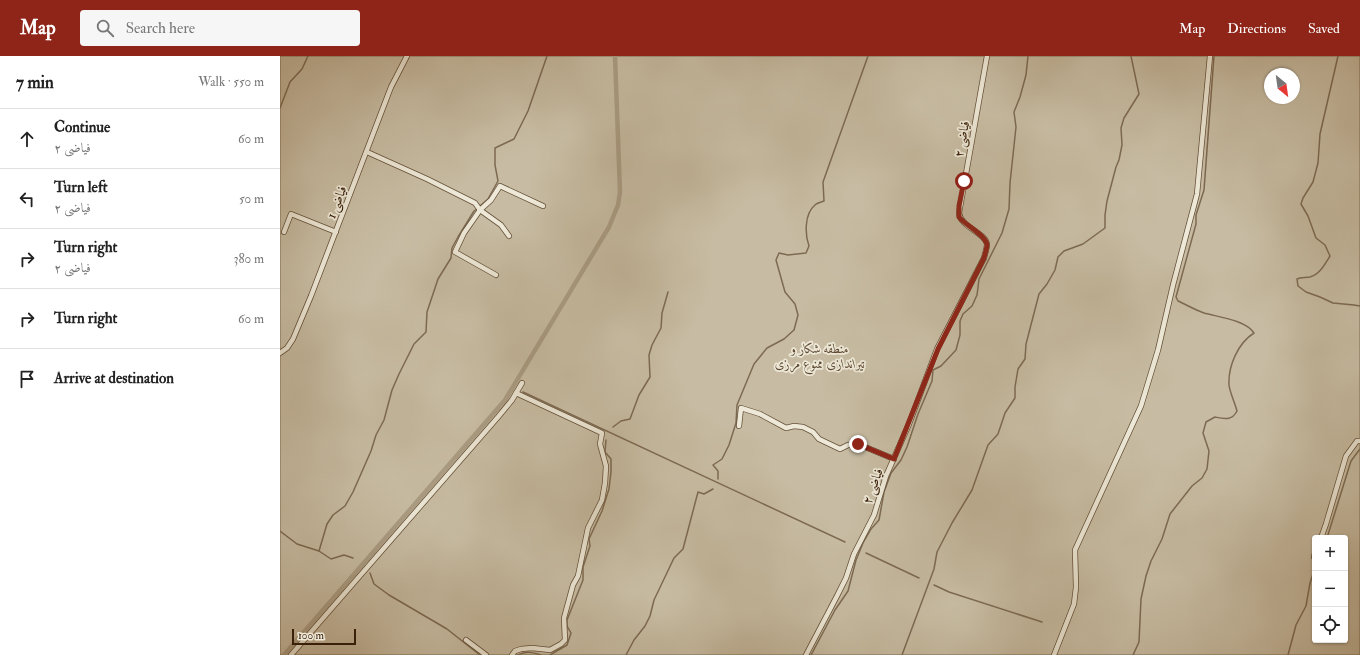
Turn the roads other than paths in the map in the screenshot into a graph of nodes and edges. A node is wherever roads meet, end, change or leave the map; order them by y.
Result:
1 (406, 56) edge
2 (987, 56) edge
3 (1210, 56) edge
4 (367, 152) junction
5 (543, 206) dead end
6 (479, 208) junction
7 (284, 232) dead end
8 (336, 232) junction
9 (509, 236) dead end
10 (496, 275) dead end
11 (280, 353) edge
12 (522, 383) dead end
13 (516, 393) junction
14 (739, 426) dead end
15 (1360, 441) edge
16 (894, 459) junction
17 (1322, 535) edge
18 (466, 640) dead end
19 (291, 655) edge
20 (486, 655) edge
21 (512, 655) edge
22 (806, 655) edge
23 (1054, 655) edge

1 - 4 street, فیاضی 1
2 - 16 street, فیاضی ۲
3 - 23 street
4 - 6 street
4 - 8 street, فیاضی 1
5 - 6 street
6 - 9 street
6 - 10 street
7 - 8 street
8 - 11 street, فیاضی 1
12 - 13 street
13 - 19 street
13 - 21 street
14 - 16 street
15 - 17 street
16 - 22 street, فیاضی ۲
18 - 20 street

